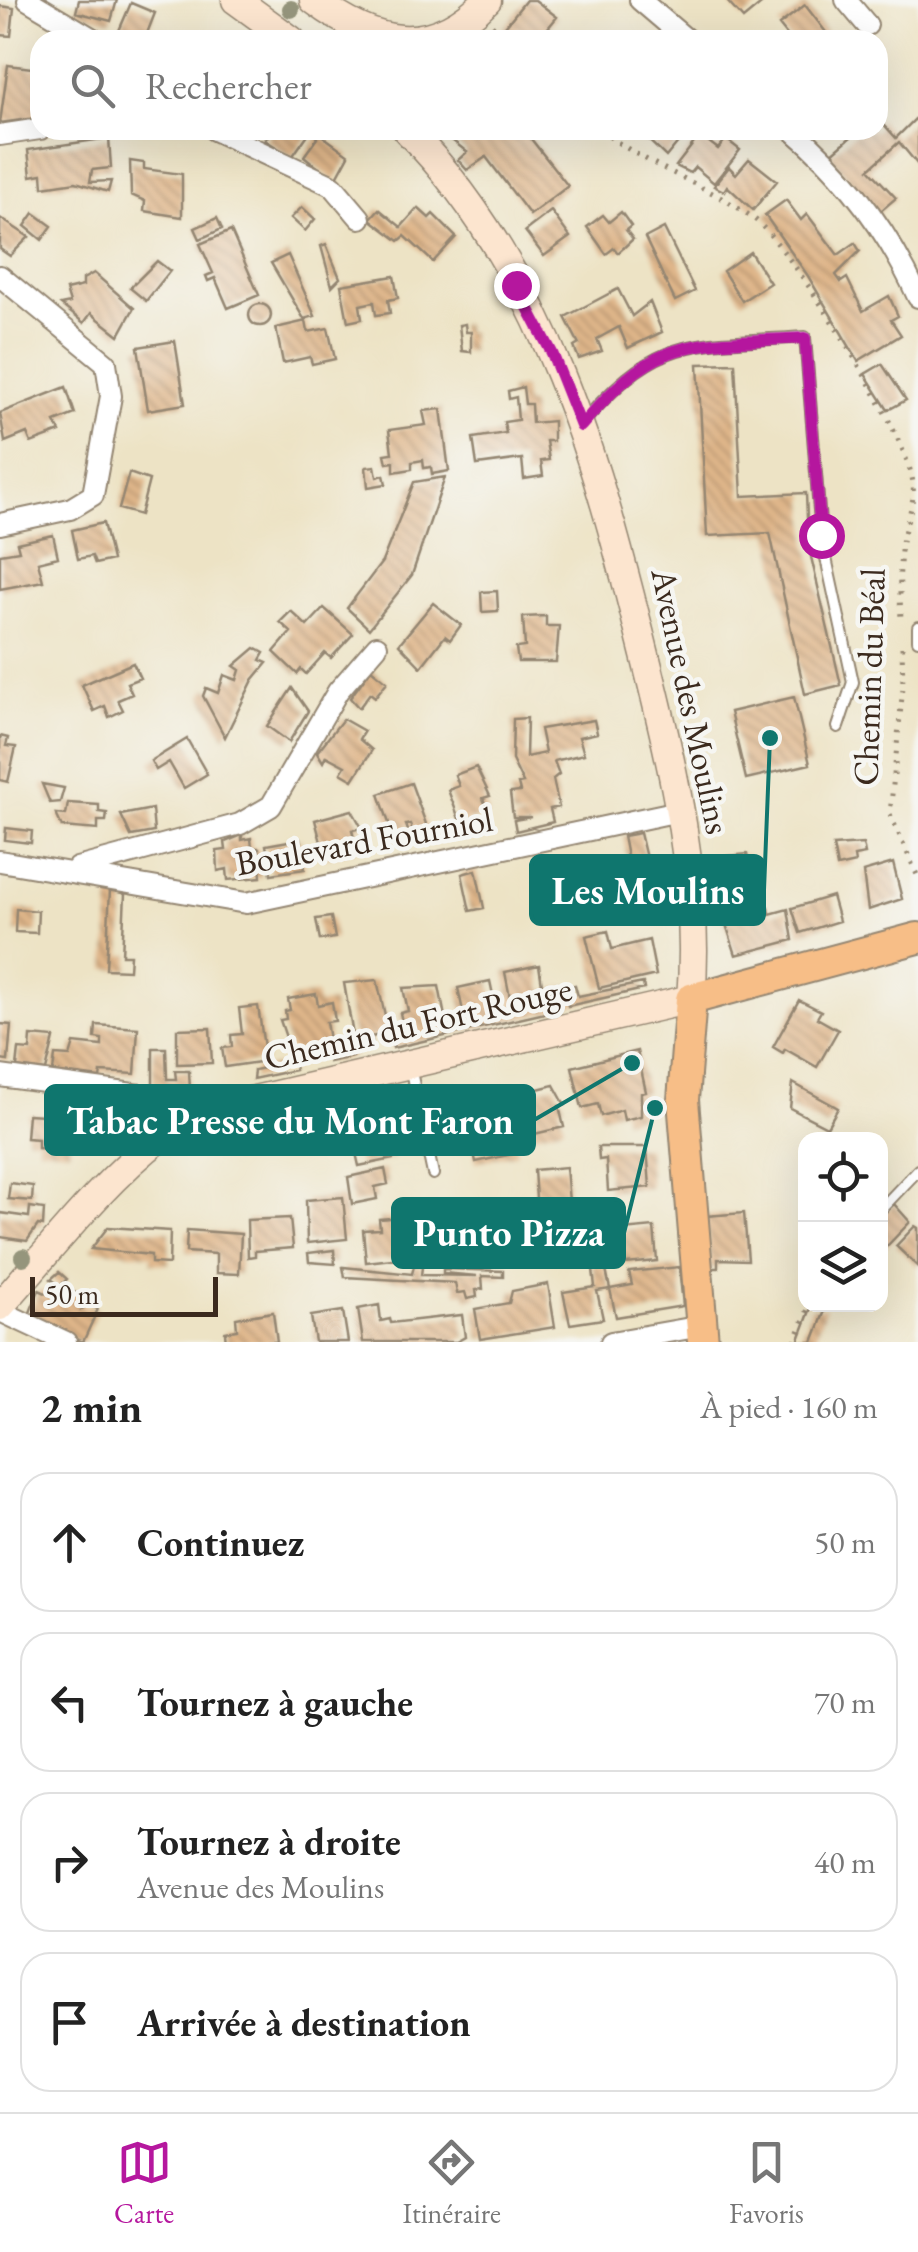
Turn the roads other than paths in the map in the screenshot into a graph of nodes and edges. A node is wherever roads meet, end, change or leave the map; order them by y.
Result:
1 (28, 0) edge
2 (236, 0) edge
3 (314, 0) edge
4 (640, 0) edge
5 (846, 0) edge
6 (491, 13) edge
7 (867, 25) dead end
8 (78, 30) edge
9 (277, 30) edge
10 (360, 30) edge
11 (448, 30) edge
12 (675, 30) edge
13 (30, 131) edge
14 (0, 136) edge
15 (235, 140) edge
16 (417, 140) edge
17 (804, 140) edge
18 (360, 218) dead end
19 (0, 276) edge
20 (918, 297) edge
21 (581, 426) junction
22 (0, 524) edge
23 (918, 627) edge
24 (918, 640) edge
25 (377, 646) dead end
26 (838, 727) dead end
27 (680, 812) junction
28 (0, 861) edge
29 (71, 870) junction
30 (918, 938) edge
31 (691, 998) junction
32 (410, 1066) junction
33 (0, 1076) edge
34 (186, 1121) junction
35 (918, 1170) edge
36 (432, 1174) dead end
37 (888, 1202) edge
38 (0, 1309) edge
39 (702, 1334) edge
40 (66, 1342) edge
41 (611, 1342) edge

1 - 8 street
2 - 9 main road
3 - 10 main road
4 - 12 street
5 - 7 street
6 - 11 main road
13 - 14 street
15 - 18 street
16 - 21 main road, Avenue des Moulins
17 - 20 street
19 - 22 street
21 - 26 lane
21 - 27 main road, Avenue des Moulins
23 - 24 lane
25 - 29 street
27 - 29 street, Boulevard Fourniol
27 - 31 main road, Avenue des Moulins
28 - 29 street, Boulevard Fourniol
30 - 31 main road
31 - 32 main road, Chemin du Fort Rouge
31 - 39 main road, Avenue des Moulins
32 - 34 main road, Chemin du Fort Rouge
32 - 36 lane
33 - 34 street
34 - 38 main road, Chemin du Fort Rouge
35 - 37 lane
38 - 40 street
39 - 41 street

